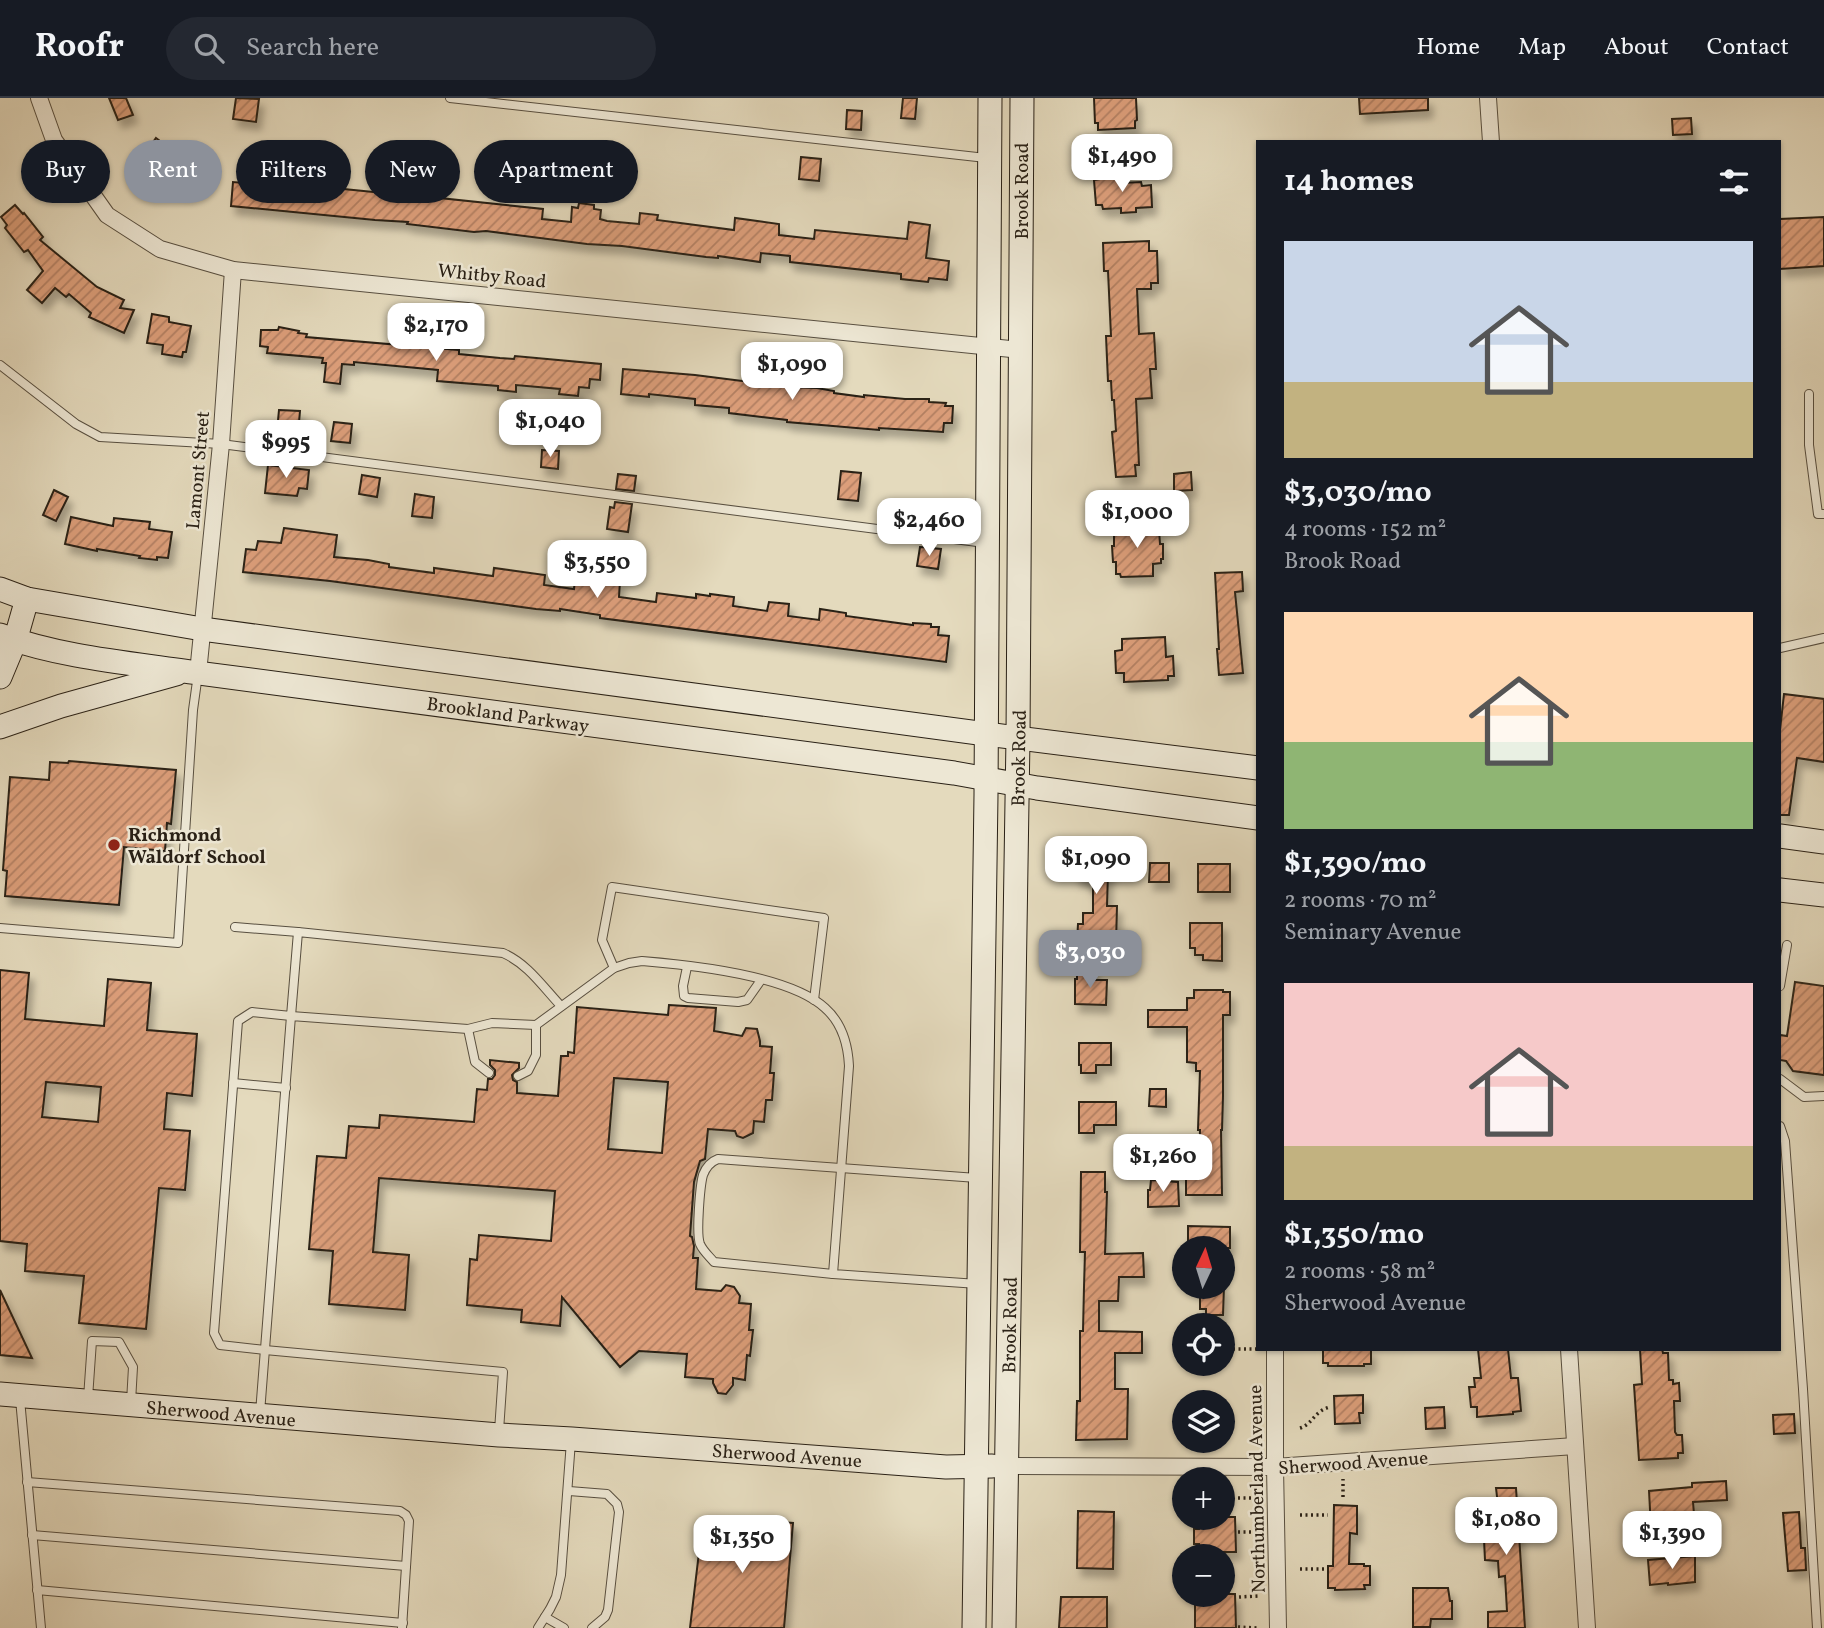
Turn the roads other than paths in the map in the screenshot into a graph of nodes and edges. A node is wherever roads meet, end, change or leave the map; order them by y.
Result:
1 (38, 98) edge
2 (450, 98) edge
3 (990, 98) edge
4 (1022, 98) edge
5 (1488, 98) edge
6 (1491, 140) edge
7 (990, 159) junction
8 (233, 270) junction
9 (1002, 330) junction
10 (1020, 350) junction
11 (0, 365) edge
12 (1809, 394) dead end
13 (221, 444) junction
14 (1824, 513) edge
15 (988, 543) junction
16 (0, 589) edge
17 (27, 599) junction
18 (202, 629) junction
19 (8, 638) edge
20 (1824, 638) edge
21 (1781, 648) edge
22 (192, 672) junction
23 (0, 677) edge
24 (0, 727) edge
25 (986, 734) junction
26 (1018, 738) junction
27 (1256, 768) edge
28 (986, 779) junction
29 (1017, 785) junction
30 (1256, 818) edge
31 (1781, 836) edge
32 (1824, 842) edge
33 (1781, 890) edge
34 (1824, 895) edge
35 (0, 928) edge
36 (235, 928) dead end
37 (298, 932) junction
38 (1787, 945) dead end
39 (687, 967) junction
40 (614, 968) junction
41 (761, 980) junction
42 (1781, 980) edge
43 (814, 1000) junction
44 (561, 1006) junction
45 (292, 1016) junction
46 (536, 1025) junction
47 (468, 1029) junction
48 (489, 1073) dead end
49 (518, 1076) dead end
50 (1781, 1080) edge
51 (233, 1083) junction
52 (286, 1088) junction
53 (1824, 1096) edge
54 (1781, 1129) edge
55 (841, 1168) junction
56 (980, 1178) junction
57 (833, 1274) junction
58 (979, 1284) junction
59 (265, 1350) junction
60 (1275, 1351) edge
61 (1569, 1351) edge
62 (10, 1395) edge
63 (87, 1402) junction
64 (131, 1405) junction
65 (260, 1416) junction
66 (499, 1435) junction
67 (572, 1438) junction
68 (1575, 1446) junction
69 (976, 1466) junction
70 (1007, 1466) junction
71 (1275, 1467) junction
72 (27, 1482) junction
73 (569, 1491) junction
74 (33, 1535) junction
75 (406, 1566) junction
76 (37, 1590) junction
77 (545, 1617) junction
78 (402, 1625) edge
79 (41, 1628) edge
80 (537, 1628) edge
81 (564, 1628) edge
82 (592, 1628) edge
83 (974, 1628) edge
84 (1004, 1628) edge
85 (1279, 1628) edge
86 (1587, 1628) edge
87 (1817, 1628) edge

1 - 8 street, Whitby Road
2 - 7 lane
3 - 7 main road, Brook Road
4 - 9 main road, Brook Road
5 - 6 street
7 - 9 main road, Brook Road
8 - 9 street, Whitby Road
8 - 13 street, Lamont Street
9 - 10 main road, Brook Road
9 - 10 street, Whitby Road
9 - 15 main road, Brook Road
10 - 26 main road, Brook Road
11 - 13 lane
12 - 14 lane
13 - 15 lane
13 - 18 street, Lamont Street
15 - 25 main road, Brook Road
16 - 17 main road
17 - 18 main road
17 - 19 main road
18 - 22 street, Lamont Street
18 - 25 main road
19 - 22 main road, Brookland Parkway
19 - 23 main road
20 - 21 lane
22 - 24 main road
22 - 28 main road, Brookland Parkway
22 - 35 lane
25 - 26 main road
25 - 28 main road, Brook Road
26 - 27 main road
26 - 29 main road, Brook Road
28 - 29 main road, Brookland Parkway
28 - 56 main road, Brook Road
29 - 30 main road, Brookland Parkway
29 - 70 main road, Brook Road
31 - 32 main road
33 - 34 main road
36 - 37 lane
37 - 44 lane
37 - 45 lane
38 - 42 lane
39 - 40 lane
39 - 41 lane
39 - 41 lane
40 - 43 lane
40 - 44 lane
41 - 43 lane
43 - 55 lane
44 - 46 lane
45 - 47 lane
45 - 51 lane
45 - 52 lane
46 - 47 lane
46 - 49 lane
47 - 48 lane
50 - 53 lane
51 - 52 lane
51 - 59 lane
52 - 59 lane
54 - 87 lane
55 - 56 lane
55 - 57 lane
55 - 57 lane
56 - 58 main road, Brook Road
57 - 58 lane
58 - 69 main road, Brook Road
59 - 65 lane
59 - 66 lane
60 - 71 street, Northumberland Avenue
61 - 68 street
62 - 63 main road, Sherwood Avenue
62 - 72 lane
63 - 64 main road, Sherwood Avenue
63 - 64 lane
64 - 65 main road, Sherwood Avenue
65 - 66 main road, Sherwood Avenue
66 - 67 main road, Sherwood Avenue
67 - 69 main road, Sherwood Avenue
67 - 73 lane
68 - 71 street, Sherwood Avenue
68 - 86 street
69 - 70 main road, Sherwood Avenue
69 - 83 main road, Brook Road
70 - 71 street, Sherwood Avenue
70 - 84 main road, Brook Road
71 - 85 street, Northumberland Avenue
72 - 74 lane
72 - 75 lane
73 - 77 lane
73 - 82 lane
74 - 75 lane
74 - 76 lane
75 - 78 lane
76 - 78 lane
76 - 79 lane
77 - 80 lane
77 - 81 lane

